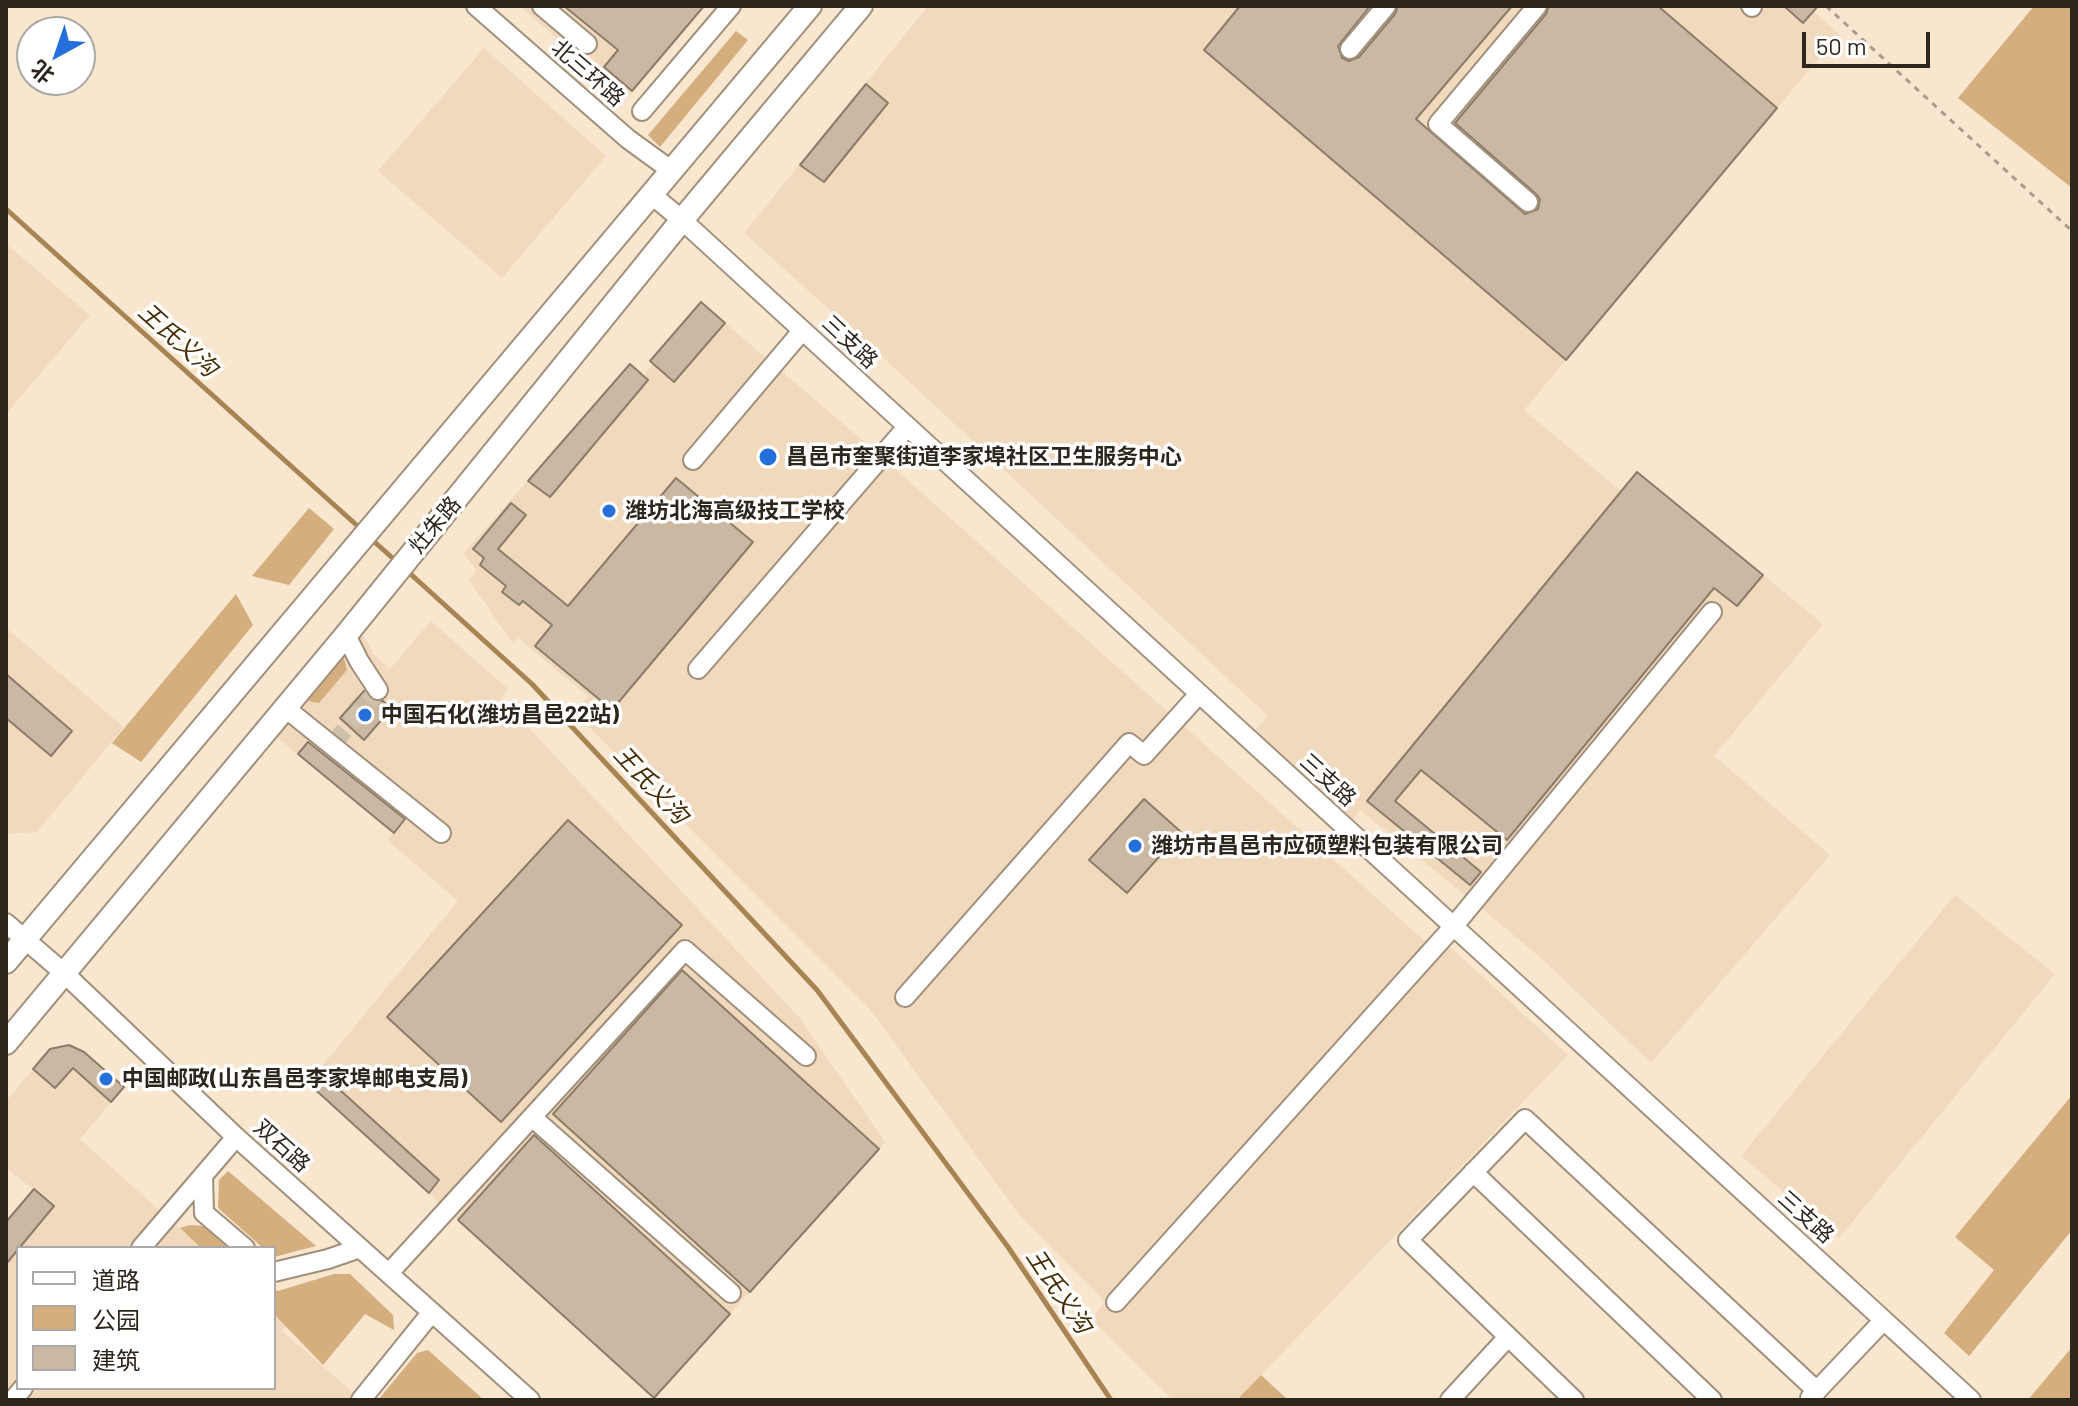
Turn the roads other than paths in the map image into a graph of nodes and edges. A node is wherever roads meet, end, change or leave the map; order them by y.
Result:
1 (476, 6) edge
2 (542, 6) edge
3 (731, 6) edge
4 (810, 6) edge
5 (861, 6) edge
6 (1386, 6) edge
7 (1537, 6) edge
8 (587, 44) dead end
9 (1350, 49) dead end
10 (642, 111) dead end
11 (672, 171) junction
12 (652, 195) junction
13 (1528, 202) dead end
14 (682, 220) junction
15 (802, 331) junction
16 (907, 427) junction
17 (693, 460) dead end
18 (1712, 612) dead end
19 (346, 635) junction
20 (698, 669) dead end
21 (378, 690) dead end
22 (1199, 694) junction
23 (284, 707) junction
24 (441, 833) dead end
25 (6, 923) edge
26 (1453, 927) junction
27 (24, 939) junction
28 (6, 962) edge
29 (64, 973) junction
30 (905, 997) dead end
31 (6, 1043) edge
32 (806, 1056) dead end
33 (532, 1117) junction
34 (236, 1137) junction
35 (1473, 1172) junction
36 (203, 1176) junction
37 (143, 1246) edge
38 (243, 1246) edge
39 (360, 1248) junction
40 (276, 1272) edge
41 (389, 1273) junction
42 (731, 1293) dead end
43 (1116, 1302) dead end
44 (432, 1312) junction
45 (1883, 1321) junction
46 (1508, 1337) junction
47 (1813, 1396) edge
48 (361, 1400) edge
49 (530, 1400) edge
50 (1450, 1400) edge
51 (1574, 1400) edge
52 (1712, 1400) edge
53 (1971, 1400) edge

1 - 11 street, 北三环路
2 - 8 street
3 - 10 street
4 - 11 main road
5 - 14 main road, 灶朱路
6 - 9 street
7 - 13 street
11 - 12 main road
12 - 14 street, 三支路
12 - 27 main road
14 - 15 street, 三支路
14 - 19 main road, 灶朱路
15 - 16 street, 三支路
15 - 17 street
16 - 20 street
16 - 22 street, 三支路
18 - 26 street
19 - 21 street
19 - 23 main road, 灶朱路
22 - 26 street, 三支路
22 - 30 street
23 - 24 street
23 - 29 main road, 灶朱路
25 - 27 street, 双石路
26 - 43 street
26 - 45 street, 三支路
27 - 28 main road
27 - 29 street, 双石路
29 - 31 main road, 灶朱路
29 - 34 street, 双石路
32 - 33 street
33 - 41 street
33 - 42 street
34 - 36 street
34 - 39 street, 双石路
35 - 46 street
35 - 47 street
35 - 52 street
36 - 37 street
36 - 38 street
39 - 40 street
39 - 41 street, 双石路
41 - 44 street, 双石路
44 - 48 street
44 - 49 street, 双石路
45 - 47 street
45 - 53 street, 三支路
46 - 50 street
46 - 51 street

